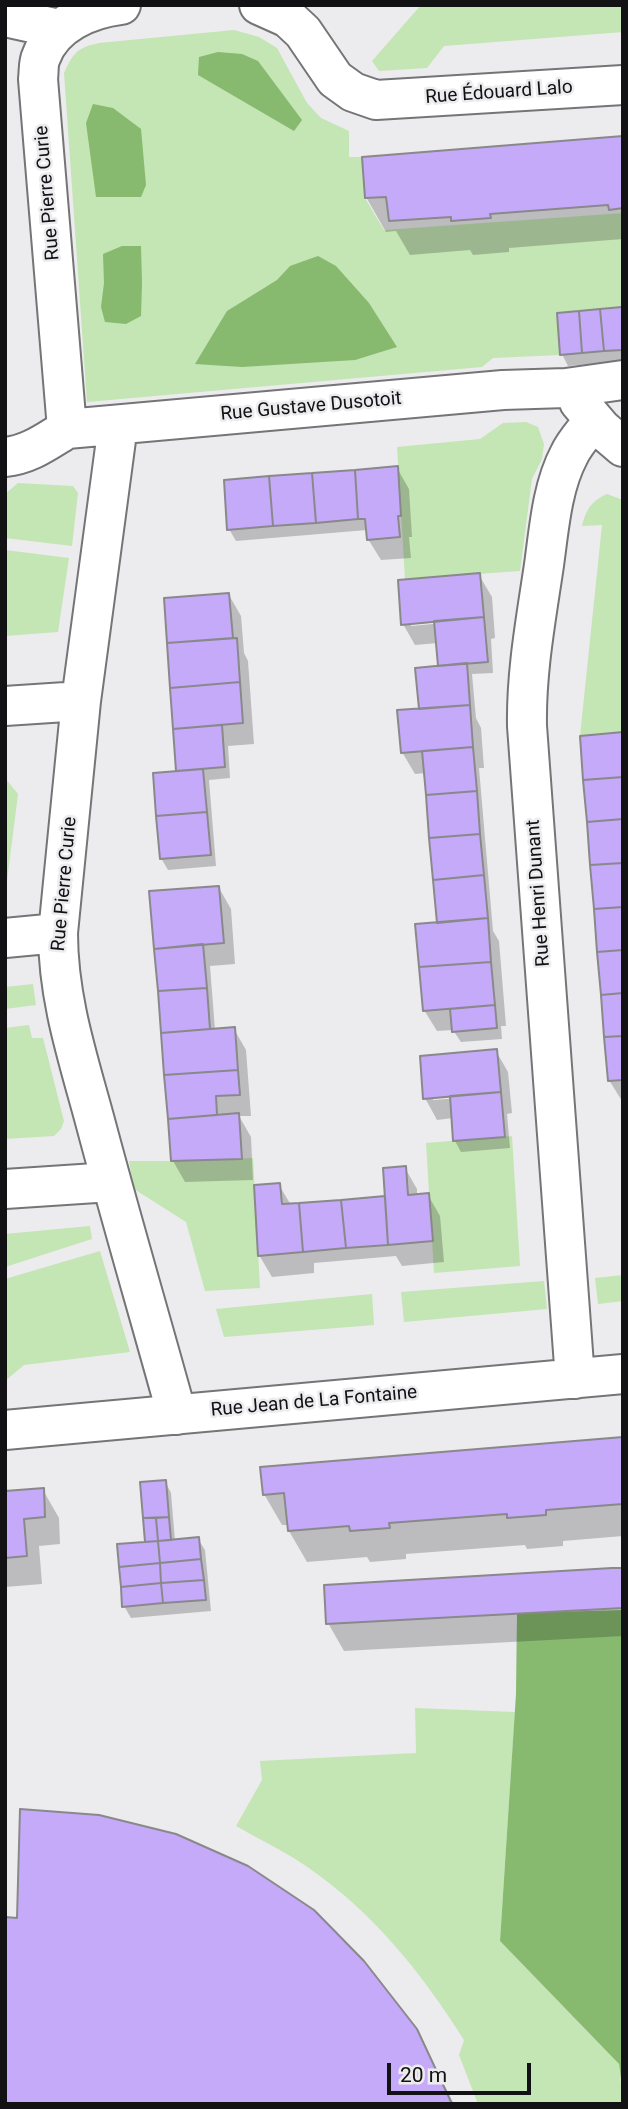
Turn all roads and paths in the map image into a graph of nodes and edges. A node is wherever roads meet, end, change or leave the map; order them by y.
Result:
1 (121, 5) edge
2 (259, 5) edge
3 (5, 17) edge
4 (60, 29) junction
5 (623, 85) edge
6 (623, 380) edge
7 (565, 388) junction
8 (594, 420) junction
9 (118, 425) junction
10 (67, 429) junction
11 (623, 447) edge
12 (5, 457) edge
13 (81, 701) junction
14 (5, 706) edge
15 (58, 933) junction
16 (5, 938) edge
17 (111, 1182) junction
18 (5, 1189) edge
19 (623, 1374) edge
20 (575, 1379) junction
21 (177, 1415) junction
22 (5, 1430) edge

1 - 4 street, Rue Pierre Curie
2 - 5 street, Rue Édouard Lalo
3 - 4 street
4 - 10 street, Rue Pierre Curie
6 - 7 street, Rue Gustave Dusotoit
7 - 8 street
7 - 9 street, Rue Gustave Dusotoit
8 - 11 street
8 - 20 street, Rue Henri Dunant
9 - 10 street, Rue Gustave Dusotoit
9 - 13 street, Rue Pierre Curie
10 - 12 street, Rue Gustave Dusotoit
13 - 14 street
13 - 15 street, Rue Pierre Curie
15 - 16 street
15 - 17 street, Rue Pierre Curie
17 - 18 street
17 - 21 street, Rue Pierre Curie
19 - 20 street, Rue Jean de La Fontaine
20 - 21 street, Rue Jean de La Fontaine
21 - 22 street, Rue Jean de La Fontaine

